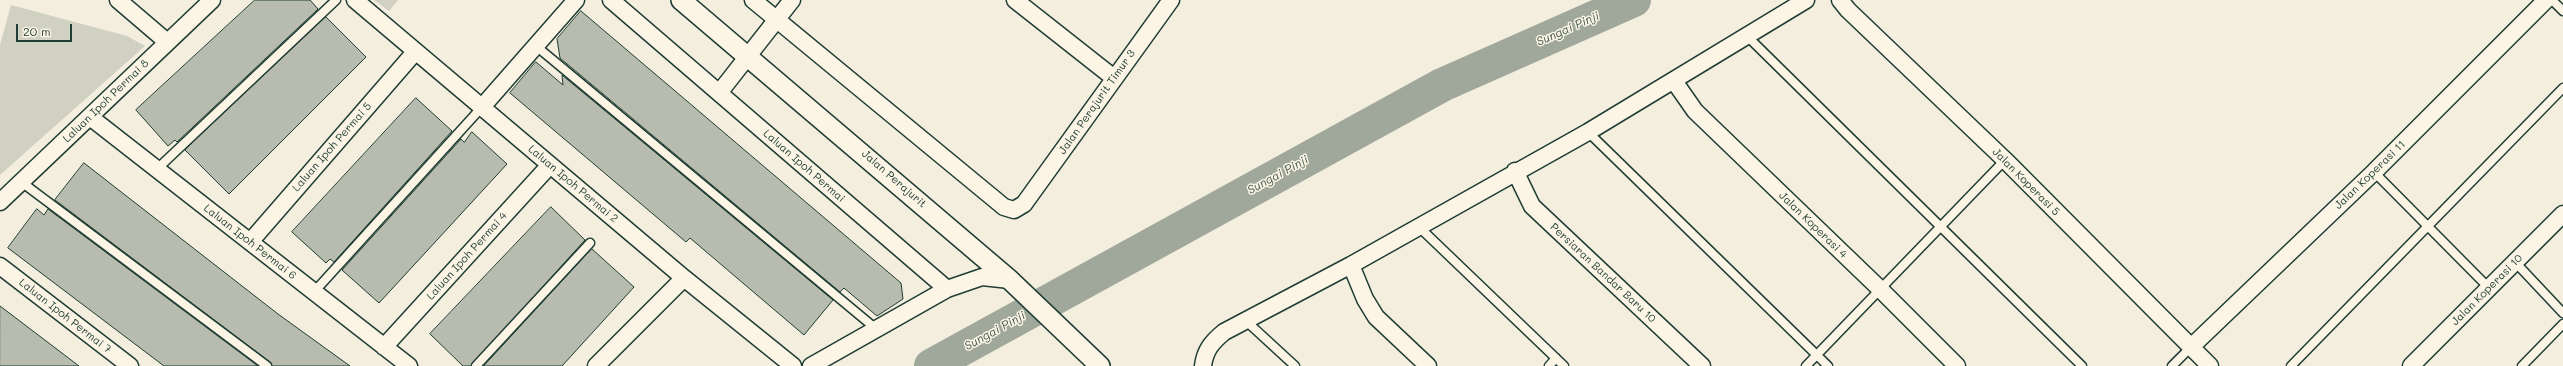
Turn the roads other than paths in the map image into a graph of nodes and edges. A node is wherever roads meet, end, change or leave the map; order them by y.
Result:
1 (118, 0) edge
2 (212, 0) edge
3 (336, 0) edge
4 (355, 0) edge
5 (576, 0) edge
6 (611, 0) edge
7 (681, 0) edge
8 (753, 0) edge
9 (792, 0) edge
10 (1015, 0) edge
11 (1171, 0) edge
12 (1806, 0) edge
13 (1840, 0) edge
14 (2546, 0) edge
15 (2552, 0) edge
16 (2563, 11) edge
17 (776, 21) junction
18 (1748, 37) junction
19 (166, 41) junction
20 (536, 46) junction
21 (415, 52) junction
22 (747, 57) junction
23 (1114, 78) junction
24 (1674, 81) junction
25 (2563, 88) edge
26 (719, 93) junction
27 (482, 107) junction
28 (90, 117) junction
29 (1588, 132) junction
30 (2005, 160) junction
31 (550, 165) junction
32 (157, 169) junction
33 (1515, 171) junction
34 (2374, 172) junction
35 (20, 181) junction
36 (0, 202) edge
37 (2563, 214) edge
38 (1418, 226) junction
39 (2428, 226) junction
40 (1940, 227) junction
41 (250, 242) junction
42 (590, 243) dead end
43 (2515, 262) junction
44 (1352, 265) junction
45 (0, 266) edge
46 (684, 278) junction
47 (1010, 280) junction
48 (2489, 288) junction
49 (947, 289) junction
50 (1880, 289) junction
51 (314, 292) junction
52 (2563, 313) edge
53 (1245, 319) junction
54 (2563, 324) edge
55 (875, 328) junction
56 (384, 347) junction
57 (2191, 347) junction
58 (1816, 355) junction
59 (1556, 358) junction
60 (130, 366) edge
61 (267, 366) edge
62 (409, 366) edge
63 (476, 366) edge
64 (596, 366) edge
65 (793, 366) edge
66 (811, 366) edge
67 (1100, 366) edge
68 (1203, 366) edge
69 (1295, 366) edge
70 (1428, 366) edge
71 (1549, 366) edge
72 (1564, 366) edge
73 (1702, 366) edge
74 (1806, 366) edge
75 (1828, 366) edge
76 (1956, 366) edge
77 (2082, 366) edge
78 (2172, 366) edge
79 (2210, 366) edge
80 (2291, 366) edge
81 (2411, 366) edge
82 (2522, 366) edge

1 - 19 street
2 - 19 street, Laluan Ipoh Permai 8
3 - 32 lane
4 - 21 street, Laluan Ipoh Permai 2
5 - 20 street
6 - 26 street, Laluan Ipoh Permai
7 - 22 street, Jalan Perajurit
8 - 17 street
9 - 17 street
10 - 23 street
11 - 23 street, Jalan Perajurit Timur 3
12 - 18 street
13 - 30 street, Jalan Koperasi 5
14 - 34 street, Jalan Koperasi 11
15 - 16 lane
17 - 22 street
17 - 23 street, Jalan Perajurit Timur 3
18 - 24 street
18 - 40 lane
19 - 28 street, Laluan Ipoh Permai 8
20 - 27 street
20 - 55 lane
21 - 27 street, Laluan Ipoh Permai 2
21 - 41 street, Laluan Ipoh Permai 5
22 - 26 street
22 - 47 street, Jalan Perajurit
24 - 29 street
24 - 50 street, Jalan Koperasi 4
25 - 39 lane
26 - 49 street, Laluan Ipoh Permai
27 - 31 street, Laluan Ipoh Permai 2
27 - 51 lane
28 - 32 street, Laluan Ipoh Permai 6
28 - 35 street, Laluan Ipoh Permai 8
29 - 33 street
29 - 58 lane
30 - 40 lane
30 - 57 street, Jalan Koperasi 5
31 - 46 street, Laluan Ipoh Permai 2
31 - 56 street, Laluan Ipoh Permai 4
32 - 41 street, Laluan Ipoh Permai 6
33 - 38 street
33 - 73 street, Persiaran Bandar Baru 10
34 - 39 lane
34 - 57 street, Jalan Koperasi 11
35 - 36 street, Laluan Ipoh Permai 8
35 - 61 lane
37 - 43 street, Jalan Koperasi 10
38 - 44 street
38 - 59 lane
39 - 48 lane
39 - 80 lane
40 - 50 lane
40 - 77 lane
41 - 51 street, Laluan Ipoh Permai 6
42 - 63 lane
43 - 48 street, Jalan Koperasi 10
43 - 52 lane
44 - 53 street
44 - 70 street
45 - 60 street, Laluan Ipoh Permai 7
46 - 64 street
46 - 65 street, Laluan Ipoh Permai 2
47 - 49 street
47 - 67 street, Jalan Perajurit
48 - 81 street, Jalan Koperasi 10
49 - 55 street
50 - 58 lane
50 - 76 street, Jalan Koperasi 4
51 - 56 street, Laluan Ipoh Permai 6
53 - 68 street
53 - 69 lane
54 - 82 lane
55 - 66 street
56 - 62 street, Laluan Ipoh Permai 6
57 - 78 lane
57 - 79 street, Jalan Koperasi 5
58 - 74 lane
58 - 75 lane
59 - 71 lane
59 - 72 lane

